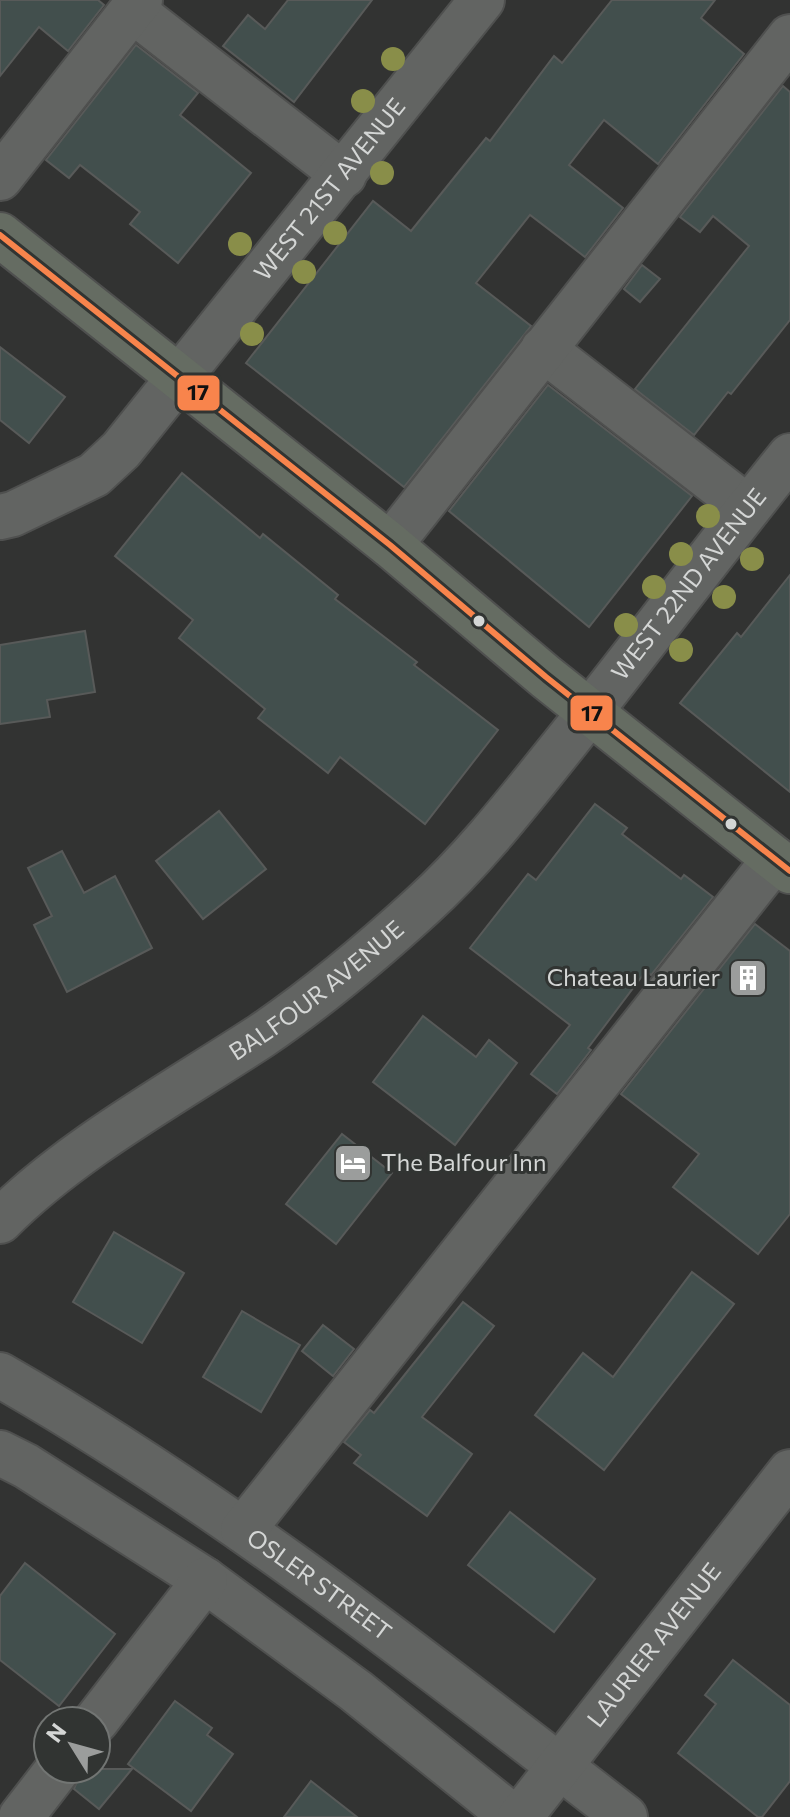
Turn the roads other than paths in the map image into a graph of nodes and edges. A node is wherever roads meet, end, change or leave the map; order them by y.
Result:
1 (482, 0) edge
2 (136, 5) edge
3 (790, 37) edge
4 (344, 175) junction
5 (0, 178) edge
6 (0, 235) edge
7 (543, 349) junction
8 (179, 378) junction
9 (790, 456) edge
10 (748, 508) junction
11 (0, 517) edge
12 (390, 545) junction
13 (590, 712) junction
14 (782, 865) edge
15 (0, 1221) edge
16 (0, 1375) edge
17 (0, 1453) edge
18 (790, 1472) edge
19 (243, 1530) junction
20 (205, 1580) junction
21 (108, 1705) edge
22 (559, 1766) junction
23 (46, 1785) edge
24 (21, 1817) edge
25 (513, 1817) edge
26 (520, 1817) edge
27 (625, 1817) edge

1 - 4 street, WEST 21ST AVENUE
2 - 4 street
2 - 5 street
3 - 7 street
4 - 8 street, WEST 21ST AVENUE
6 - 8 main road
7 - 10 street
7 - 12 street
8 - 11 street, WEST 21ST AVENUE
8 - 12 main road
9 - 10 street, WEST 22ND AVENUE
10 - 13 street, WEST 22ND AVENUE
12 - 13 main road
13 - 14 main road
13 - 15 street, BALFOUR AVENUE
14 - 19 street
16 - 19 street, OSLER STREET
17 - 20 street
18 - 22 street, LAURIER AVENUE
19 - 22 street, OSLER STREET
20 - 21 street
20 - 25 street
22 - 26 street, LAURIER AVENUE
22 - 27 street, OSLER STREET
23 - 24 street

